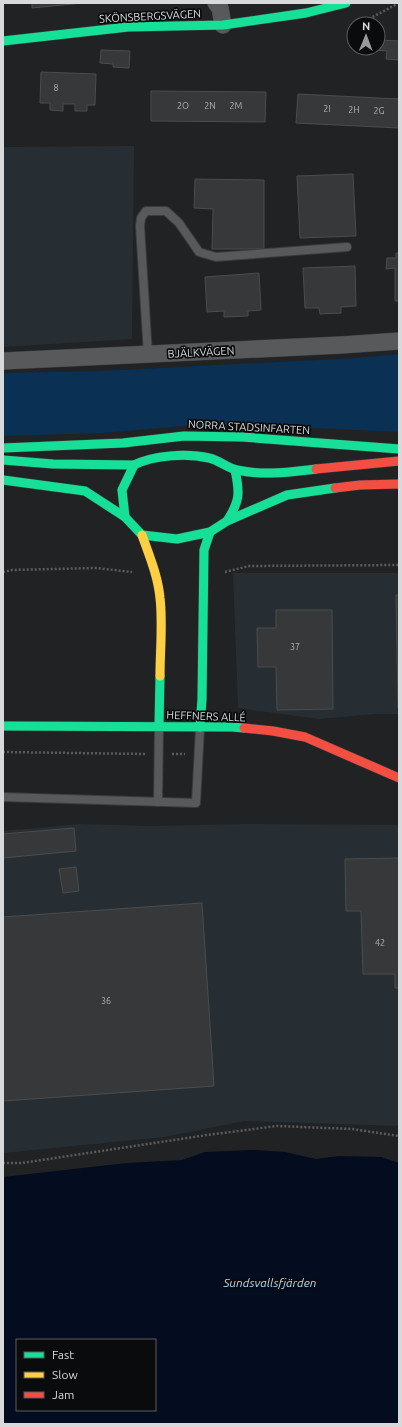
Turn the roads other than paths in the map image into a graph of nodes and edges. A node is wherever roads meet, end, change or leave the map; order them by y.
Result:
1 (216, 3) edge
2 (346, 3) edge
3 (223, 25) junction
4 (3, 41) edge
5 (347, 247) dead end
6 (399, 341) edge
7 (148, 354) junction
8 (3, 361) edge
9 (3, 448) edge
10 (399, 449) edge
11 (3, 460) edge
12 (399, 462) edge
13 (134, 465) junction
14 (235, 470) junction
15 (3, 480) edge
16 (399, 484) edge
17 (124, 517) junction
18 (227, 521) junction
19 (210, 532) junction
20 (142, 535) junction
21 (3, 726) edge
22 (159, 726) junction
23 (200, 727) junction
24 (399, 778) edge
25 (3, 797) edge
26 (158, 802) junction

1 - 3 street
2 - 3 main road, SKÖNSBERGSVÄGEN
3 - 4 main road, SKÖNSBERGSVÄGEN
5 - 7 lane
6 - 7 street, BJÄLKVÄGEN
7 - 8 street, BJÄLKVÄGEN
9 - 10 main road, NORRA STADSINFARTEN
11 - 13 main road
12 - 14 main road
13 - 14 main road
13 - 17 main road
14 - 18 main road
15 - 17 main road
16 - 18 main road
17 - 20 main road
18 - 19 main road
19 - 20 main road
19 - 23 main road
20 - 22 main road
21 - 22 main road, HEFFNERS ALLÉ
22 - 23 main road, HEFFNERS ALLÉ
22 - 26 lane
23 - 24 main road, HEFFNERS ALLÉ
23 - 26 lane
25 - 26 lane

